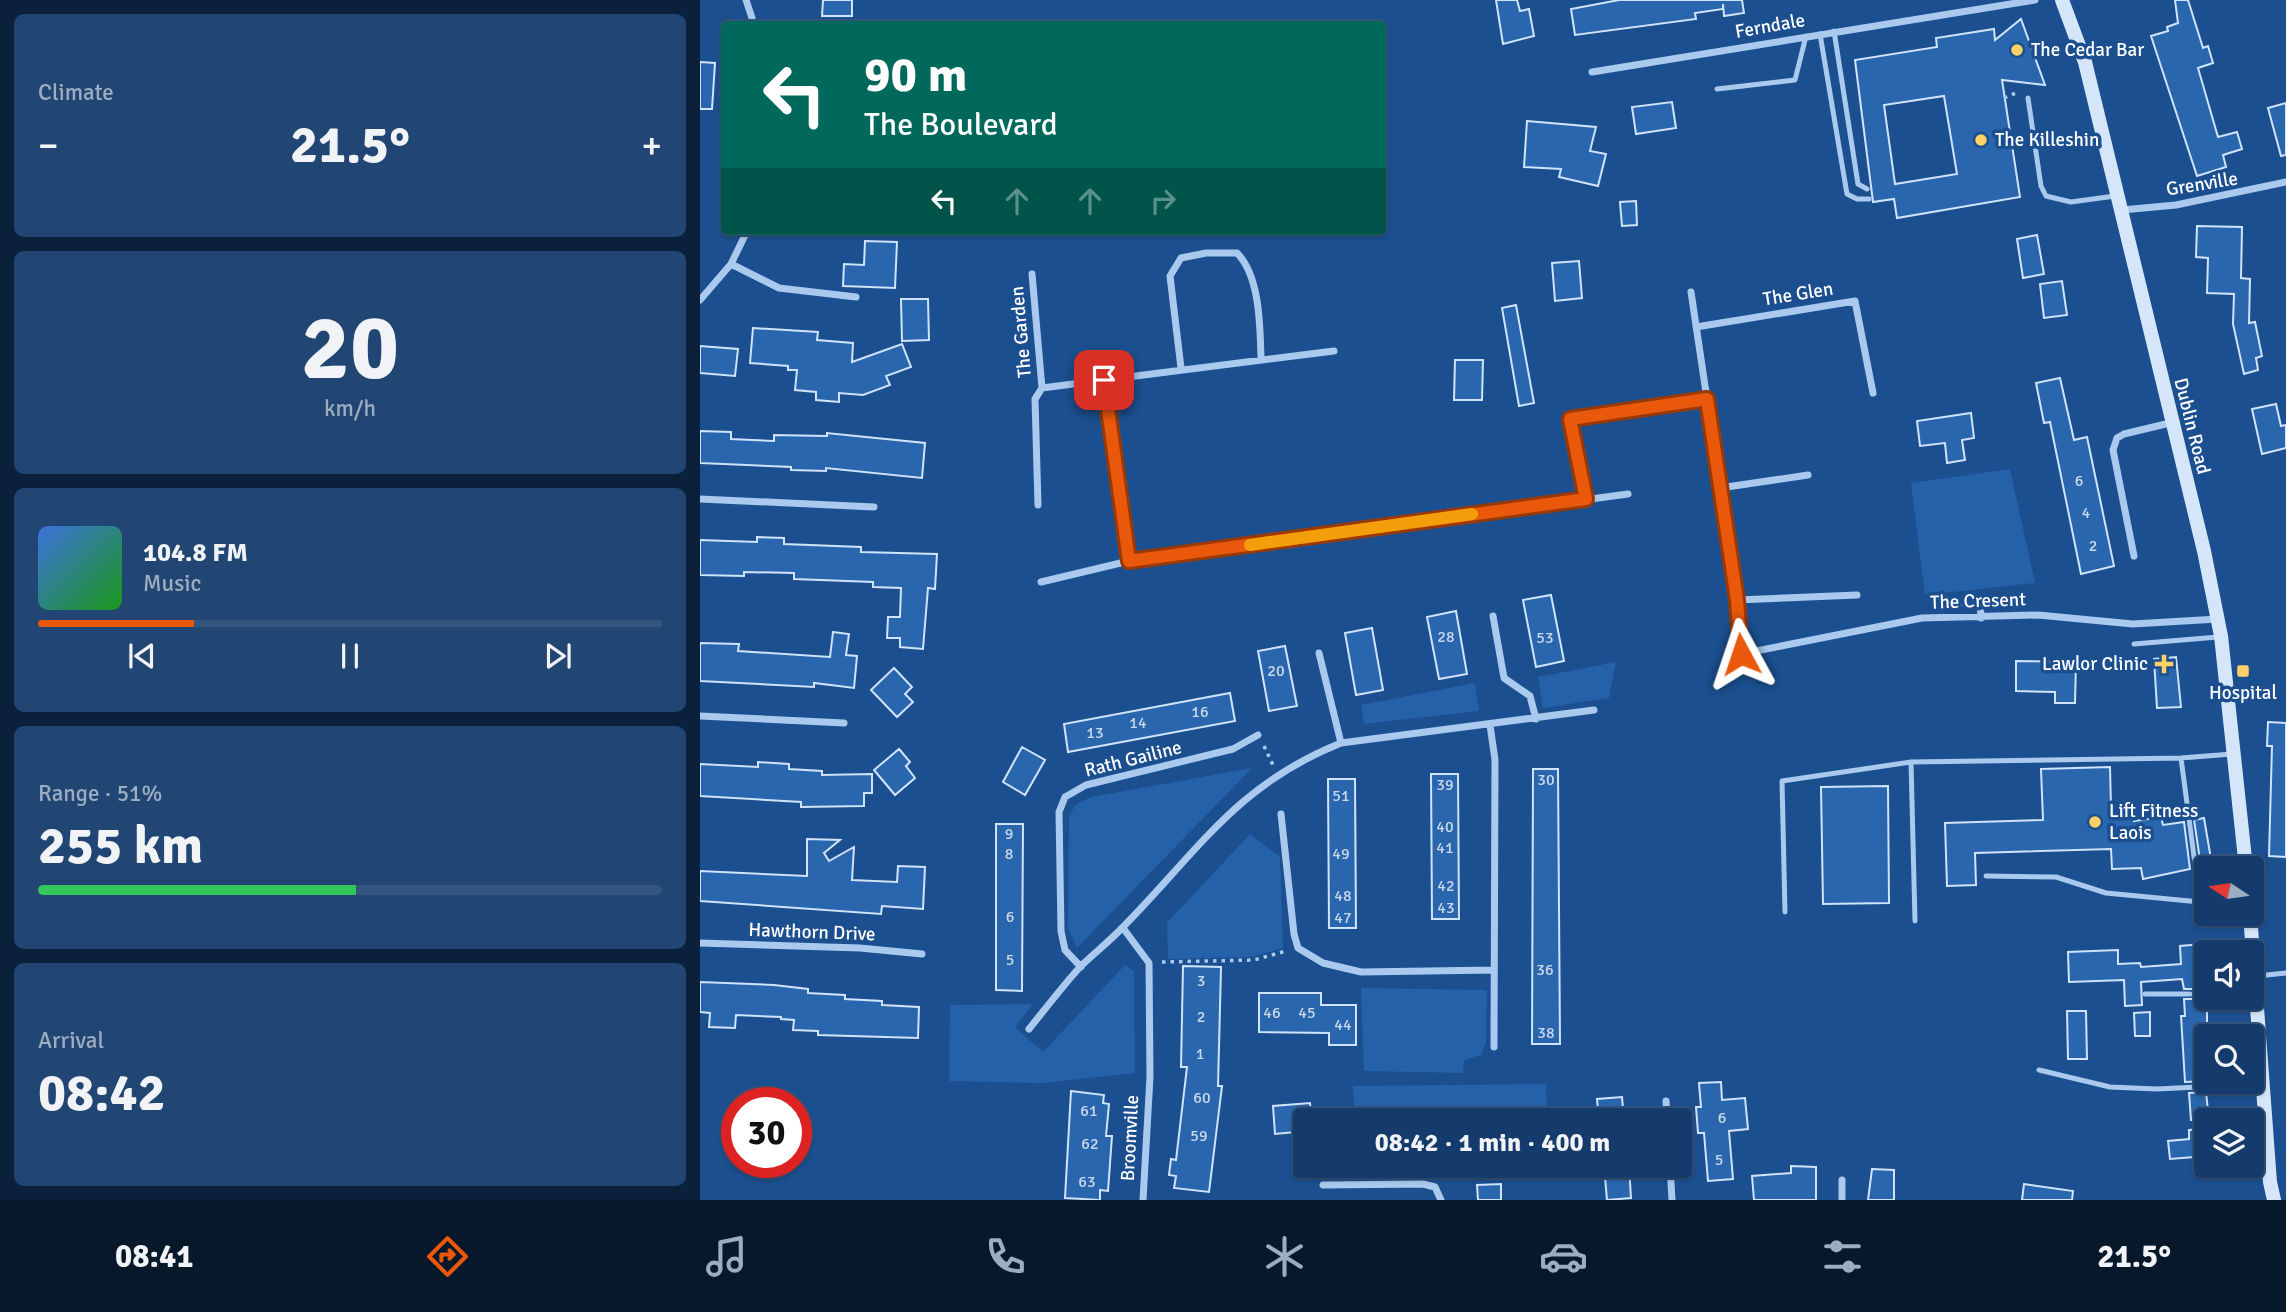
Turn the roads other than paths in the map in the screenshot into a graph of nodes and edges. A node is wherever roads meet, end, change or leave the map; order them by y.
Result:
1 (746, 0) edge
2 (2035, 0) edge
3 (2062, 0) edge
4 (753, 21) edge
5 (1834, 31) junction
6 (1820, 34) junction
7 (1806, 36) junction
8 (1592, 72) dead end
9 (1717, 89) dead end
10 (2028, 98) dead end
11 (2286, 182) edge
12 (1867, 189) dead end
13 (1869, 199) dead end
14 (2120, 203) junction
15 (745, 235) edge
16 (731, 264) junction
17 (1032, 274) dead end
18 (1691, 292) dead end
19 (856, 297) dead end
20 (700, 300) edge
21 (1696, 327) junction
22 (1334, 351) dead end
23 (1261, 358) junction
24 (1181, 368) junction
25 (1104, 380) junction
26 (1042, 387) junction
27 (1873, 393) dead end
28 (1707, 399) junction
29 (2170, 423) junction
30 (1808, 475) dead end
31 (1720, 488) junction
32 (1628, 494) dead end
33 (700, 499) edge
34 (1586, 499) junction
35 (1038, 505) dead end
36 (874, 507) dead end
37 (2134, 556) dead end
38 (1129, 561) junction
39 (1041, 582) dead end
40 (1857, 595) dead end
41 (2022, 596) dead end
42 (1737, 600) junction
43 (1980, 600) junction
44 (1940, 605) dead end
45 (1493, 616) dead end
46 (1981, 618) junction
47 (2218, 619) junction
48 (2221, 636) junction
49 (2134, 644) dead end
50 (1319, 653) dead end
51 (1594, 710) dead end
52 (700, 716) edge
53 (1536, 719) junction
54 (844, 723) dead end
55 (1490, 725) junction
56 (1258, 735) dead end
57 (1341, 743) junction
58 (2235, 754) junction
59 (2181, 758) junction
60 (1911, 762) junction
61 (1281, 814) dead end
62 (2196, 856) edge
63 (2245, 856) edge
64 (1986, 876) dead end
65 (2194, 901) edge
66 (1785, 912) dead end
67 (1915, 921) dead end
68 (1123, 928) junction
69 (700, 943) edge
70 (922, 954) dead end
71 (1081, 967) junction
72 (1494, 970) junction
73 (2286, 973) edge
74 (2264, 982) edge
75 (2190, 993) dead end
76 (2145, 994) dead end
77 (1029, 1029) dead end
78 (1494, 1047) dead end
79 (2039, 1070) dead end
80 (2194, 1087) edge
81 (2264, 1094) edge
82 (1666, 1101) dead end
83 (1666, 1108) edge
84 (1671, 1178) edge
85 (1842, 1180) dead end
86 (1323, 1185) dead end
87 (1143, 1200) edge
88 (1441, 1200) edge
89 (1672, 1200) edge
90 (1842, 1200) edge
91 (2274, 1200) edge

1 - 4 street
2 - 5 street, Ferndale
3 - 14 main road, Dublin Road
5 - 6 street, Ferndale
5 - 12 lane
6 - 7 street, Ferndale
6 - 13 lane
7 - 8 street, Ferndale
7 - 9 lane
10 - 14 lane
11 - 14 street, Grenville
14 - 29 main road, Dublin Road
15 - 16 street
16 - 19 street
16 - 20 street
17 - 26 street, The Garden
18 - 21 street
21 - 27 street, The Glen
21 - 28 street
22 - 23 street, The Garden
23 - 24 street, The Garden
23 - 24 street
24 - 25 street, The Garden
25 - 26 street, The Garden
25 - 38 street
26 - 35 street, The Garden
28 - 31 street
28 - 34 street
29 - 37 street
29 - 47 main road, Dublin Road
30 - 31 street
31 - 42 street
32 - 34 street
33 - 36 street
34 - 38 street
38 - 39 street
40 - 42 street
41 - 43 street
42 - 46 street, The Cresent
43 - 44 street
43 - 46 street
45 - 53 street
46 - 47 street, The Cresent
47 - 48 main road, Dublin Road
48 - 49 lane
48 - 58 main road, Dublin Road
50 - 57 street
51 - 53 street
52 - 54 street
53 - 55 street
55 - 57 street
55 - 72 street
56 - 71 street, Rath Gailine
57 - 68 street
58 - 59 lane
58 - 63 main road, Dublin Road
59 - 60 lane
59 - 62 lane
60 - 66 lane
60 - 67 lane
61 - 72 street
64 - 65 lane
68 - 71 street
68 - 87 street, Broomville
69 - 70 street, Hawthorn Drive
71 - 77 street
72 - 78 street
73 - 74 lane
75 - 76 lane
79 - 80 lane
81 - 91 main road
82 - 83 street
84 - 89 street
85 - 90 street
86 - 88 street

